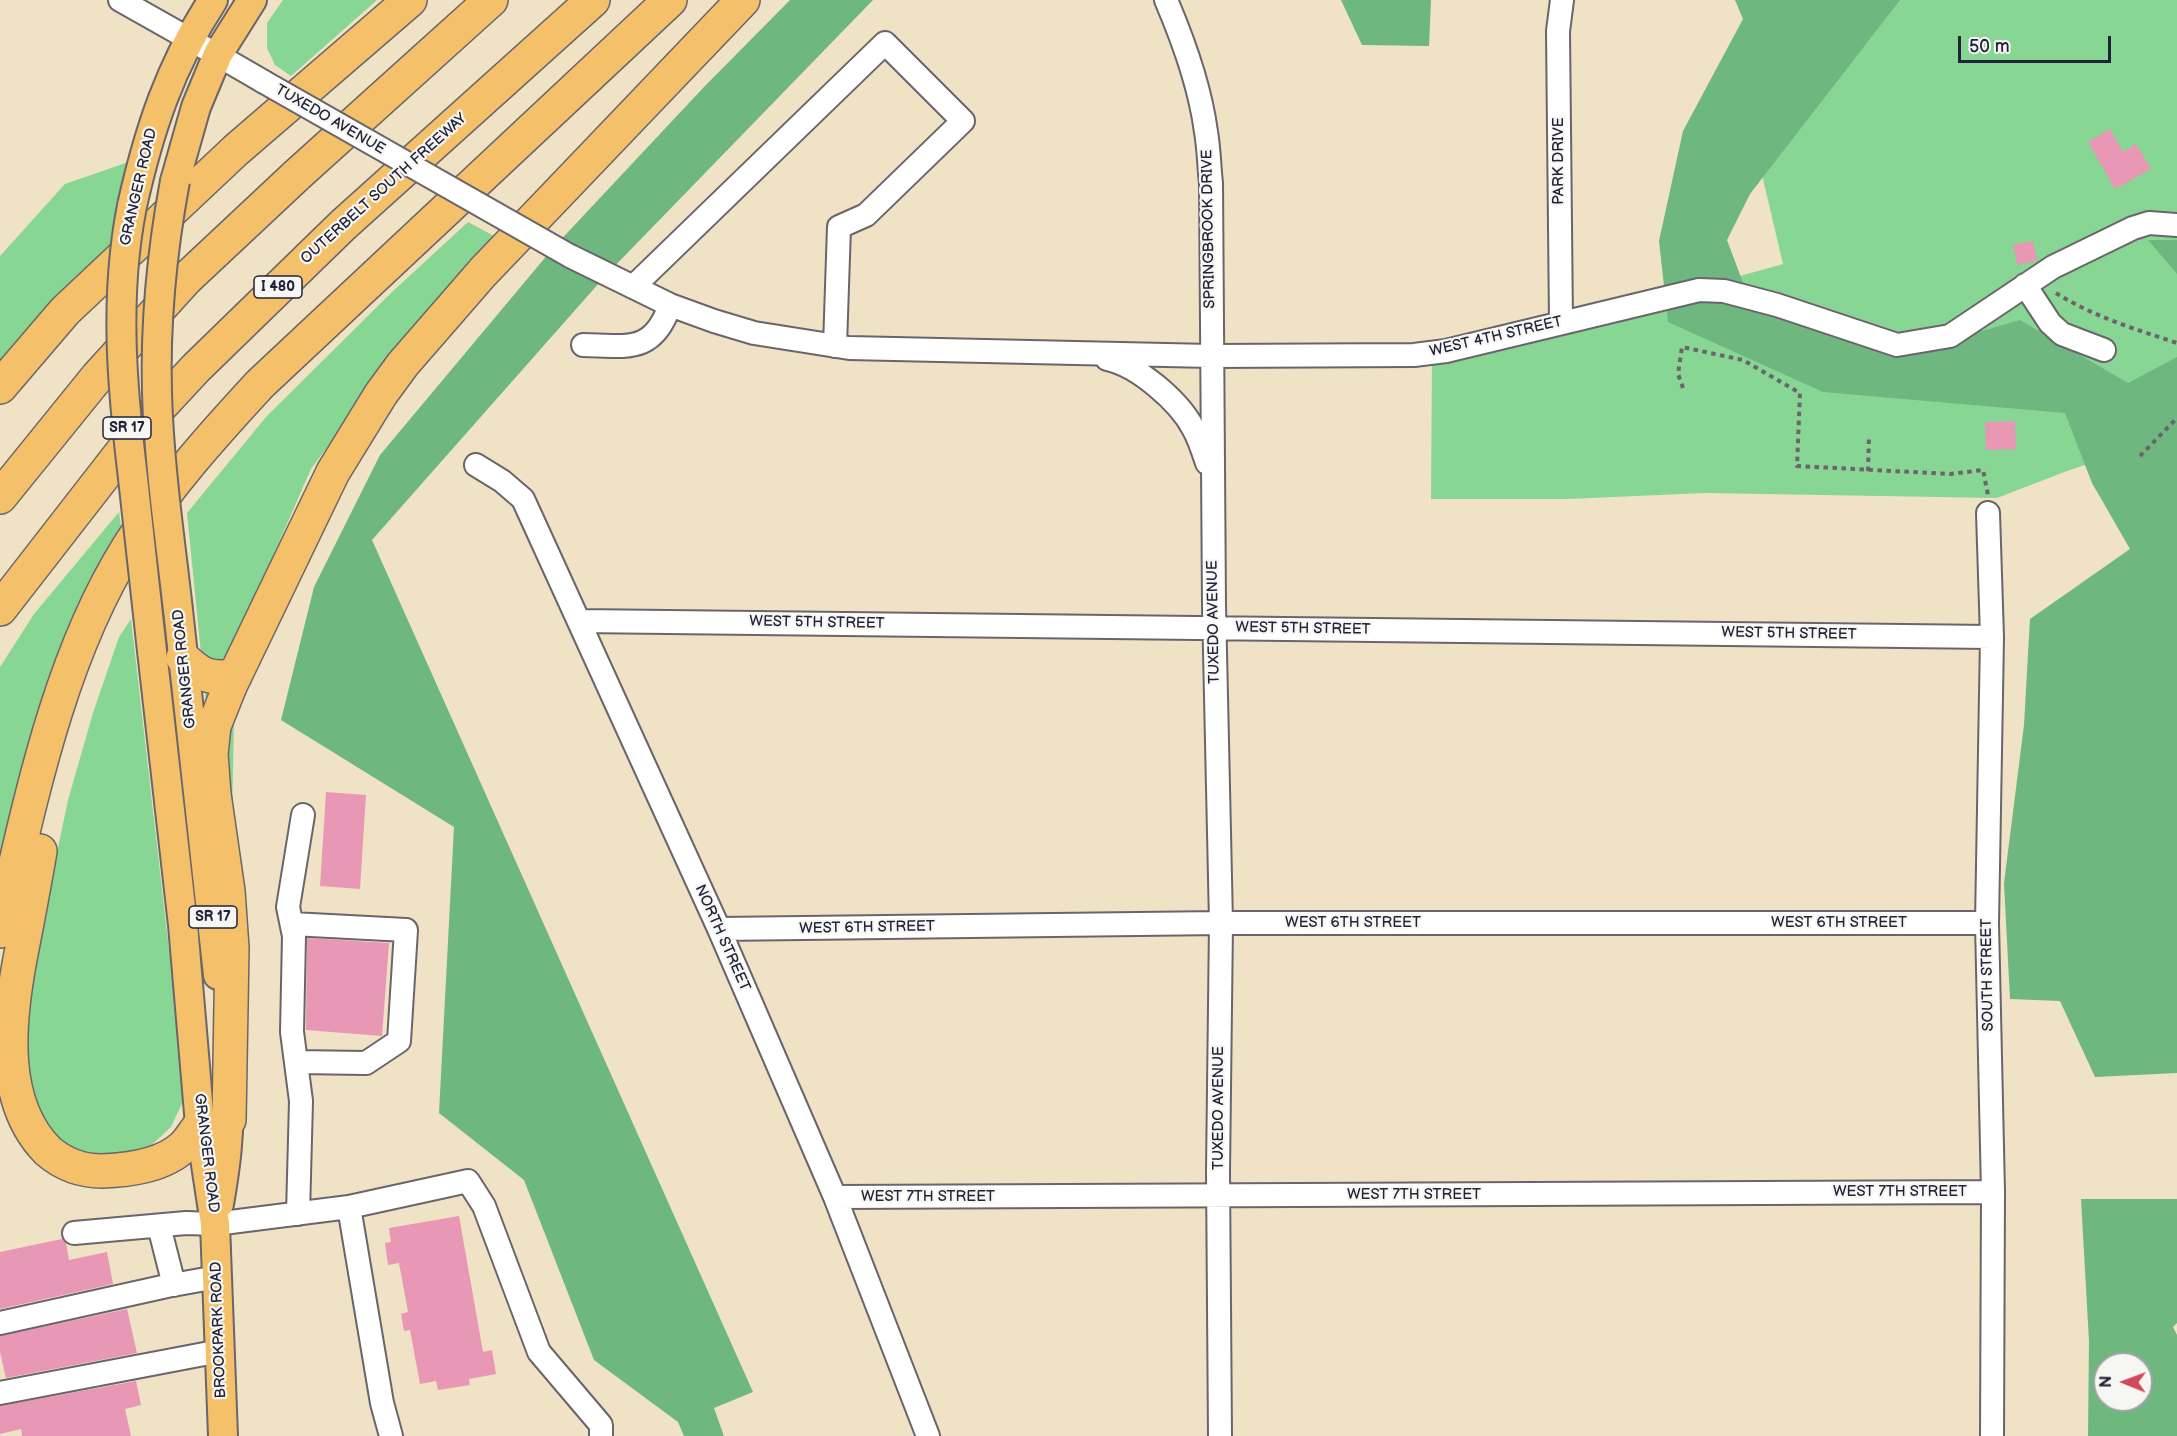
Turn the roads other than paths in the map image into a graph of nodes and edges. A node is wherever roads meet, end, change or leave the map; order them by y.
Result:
1 (120, 0) edge
2 (213, 0) edge
3 (252, 0) edge
4 (410, 0) edge
5 (491, 0) edge
6 (593, 0) edge
7 (670, 0) edge
8 (743, 0) edge
9 (1166, 0) edge
10 (1562, 0) edge
11 (188, 39) junction
12 (218, 54) junction
13 (2177, 225) edge
14 (2025, 285) junction
15 (633, 287) junction
16 (669, 305) junction
17 (1561, 322) junction
18 (584, 345) dead end
19 (835, 346) junction
20 (2104, 350) dead end
21 (1083, 353) junction
22 (1211, 356) junction
23 (0, 387) edge
24 (476, 465) dead end
25 (1213, 489) junction
26 (0, 497) edge
27 (1989, 509) road end
28 (0, 609) edge
29 (579, 621) junction
30 (1214, 628) junction
31 (1992, 637) junction
32 (183, 658) junction
33 (235, 676) junction
34 (40, 771) junction
35 (303, 815) dead end
36 (1221, 923) junction
37 (1987, 923) junction
38 (292, 924) junction
39 (718, 929) junction
40 (0, 931) edge
41 (296, 1062) junction
42 (215, 1122) junction
43 (1993, 1192) junction
44 (1219, 1195) junction
45 (835, 1197) junction
46 (349, 1208) junction
47 (298, 1214) junction
48 (215, 1224) junction
49 (159, 1226) junction
50 (74, 1233) dead end
51 (217, 1277) junction
52 (174, 1285) junction
53 (0, 1323) edge
54 (220, 1351) junction
55 (0, 1393) edge
56 (223, 1436) edge
57 (392, 1436) edge
58 (601, 1436) edge
59 (928, 1436) edge
60 (1220, 1436) edge
61 (1992, 1436) edge

1 - 11 street, TUXEDO AVENUE
2 - 11 main road, GRANGER ROAD / SR 17
3 - 12 main road, GRANGER ROAD / SR 17
4 - 23 highway
5 - 26 highway
6 - 28 highway, OUTERBELT SOUTH FREEWAY / I 480
7 - 34 highway
8 - 33 highway
9 - 22 street, SPRINGBROOK DRIVE
10 - 17 street, PARK DRIVE
11 - 12 street, TUXEDO AVENUE
11 - 42 main road, GRANGER ROAD / SR 17, bridge
12 - 15 street, TUXEDO AVENUE, bridge
12 - 32 main road, GRANGER ROAD / SR 17, bridge
13 - 14 street, WEST 4TH STREET
14 - 17 street, WEST 4TH STREET
14 - 20 street
15 - 16 street, TUXEDO AVENUE
15 - 19 street
16 - 18 street
16 - 19 street, TUXEDO AVENUE
17 - 22 street, WEST 4TH STREET
19 - 21 street, TUXEDO AVENUE
21 - 22 street, TUXEDO AVENUE
21 - 25 street
22 - 25 street, TUXEDO AVENUE
24 - 29 street, NORTH STREET
25 - 30 street, TUXEDO AVENUE
27 - 31 street, SOUTH STREET
29 - 30 street, WEST 5TH STREET
29 - 39 street, NORTH STREET
30 - 31 street, WEST 5TH STREET
30 - 36 street, TUXEDO AVENUE
31 - 37 street, SOUTH STREET
32 - 33 highway
32 - 42 main road, GRANGER ROAD / SR 17
33 - 42 highway
34 - 40 highway
34 - 42 highway
35 - 38 street
36 - 37 street, WEST 6TH STREET
36 - 39 street, WEST 6TH STREET
36 - 44 street, TUXEDO AVENUE
37 - 43 street, SOUTH STREET
38 - 41 street
38 - 41 street
39 - 45 street, NORTH STREET
41 - 47 street
42 - 48 main road, GRANGER ROAD / SR 17
43 - 44 street, WEST 7TH STREET
43 - 61 street, SOUTH STREET
44 - 45 street, WEST 7TH STREET
44 - 60 street, TUXEDO AVENUE
45 - 59 street, NORTH STREET
46 - 47 street
46 - 57 street
46 - 58 street
47 - 48 street
48 - 49 street
48 - 51 main road, BROOKPARK ROAD / SR 17
49 - 50 street
49 - 52 street
51 - 52 street
51 - 54 main road, BROOKPARK ROAD / SR 17
52 - 53 street
54 - 55 street
54 - 56 main road, BROOKPARK ROAD / SR 17

